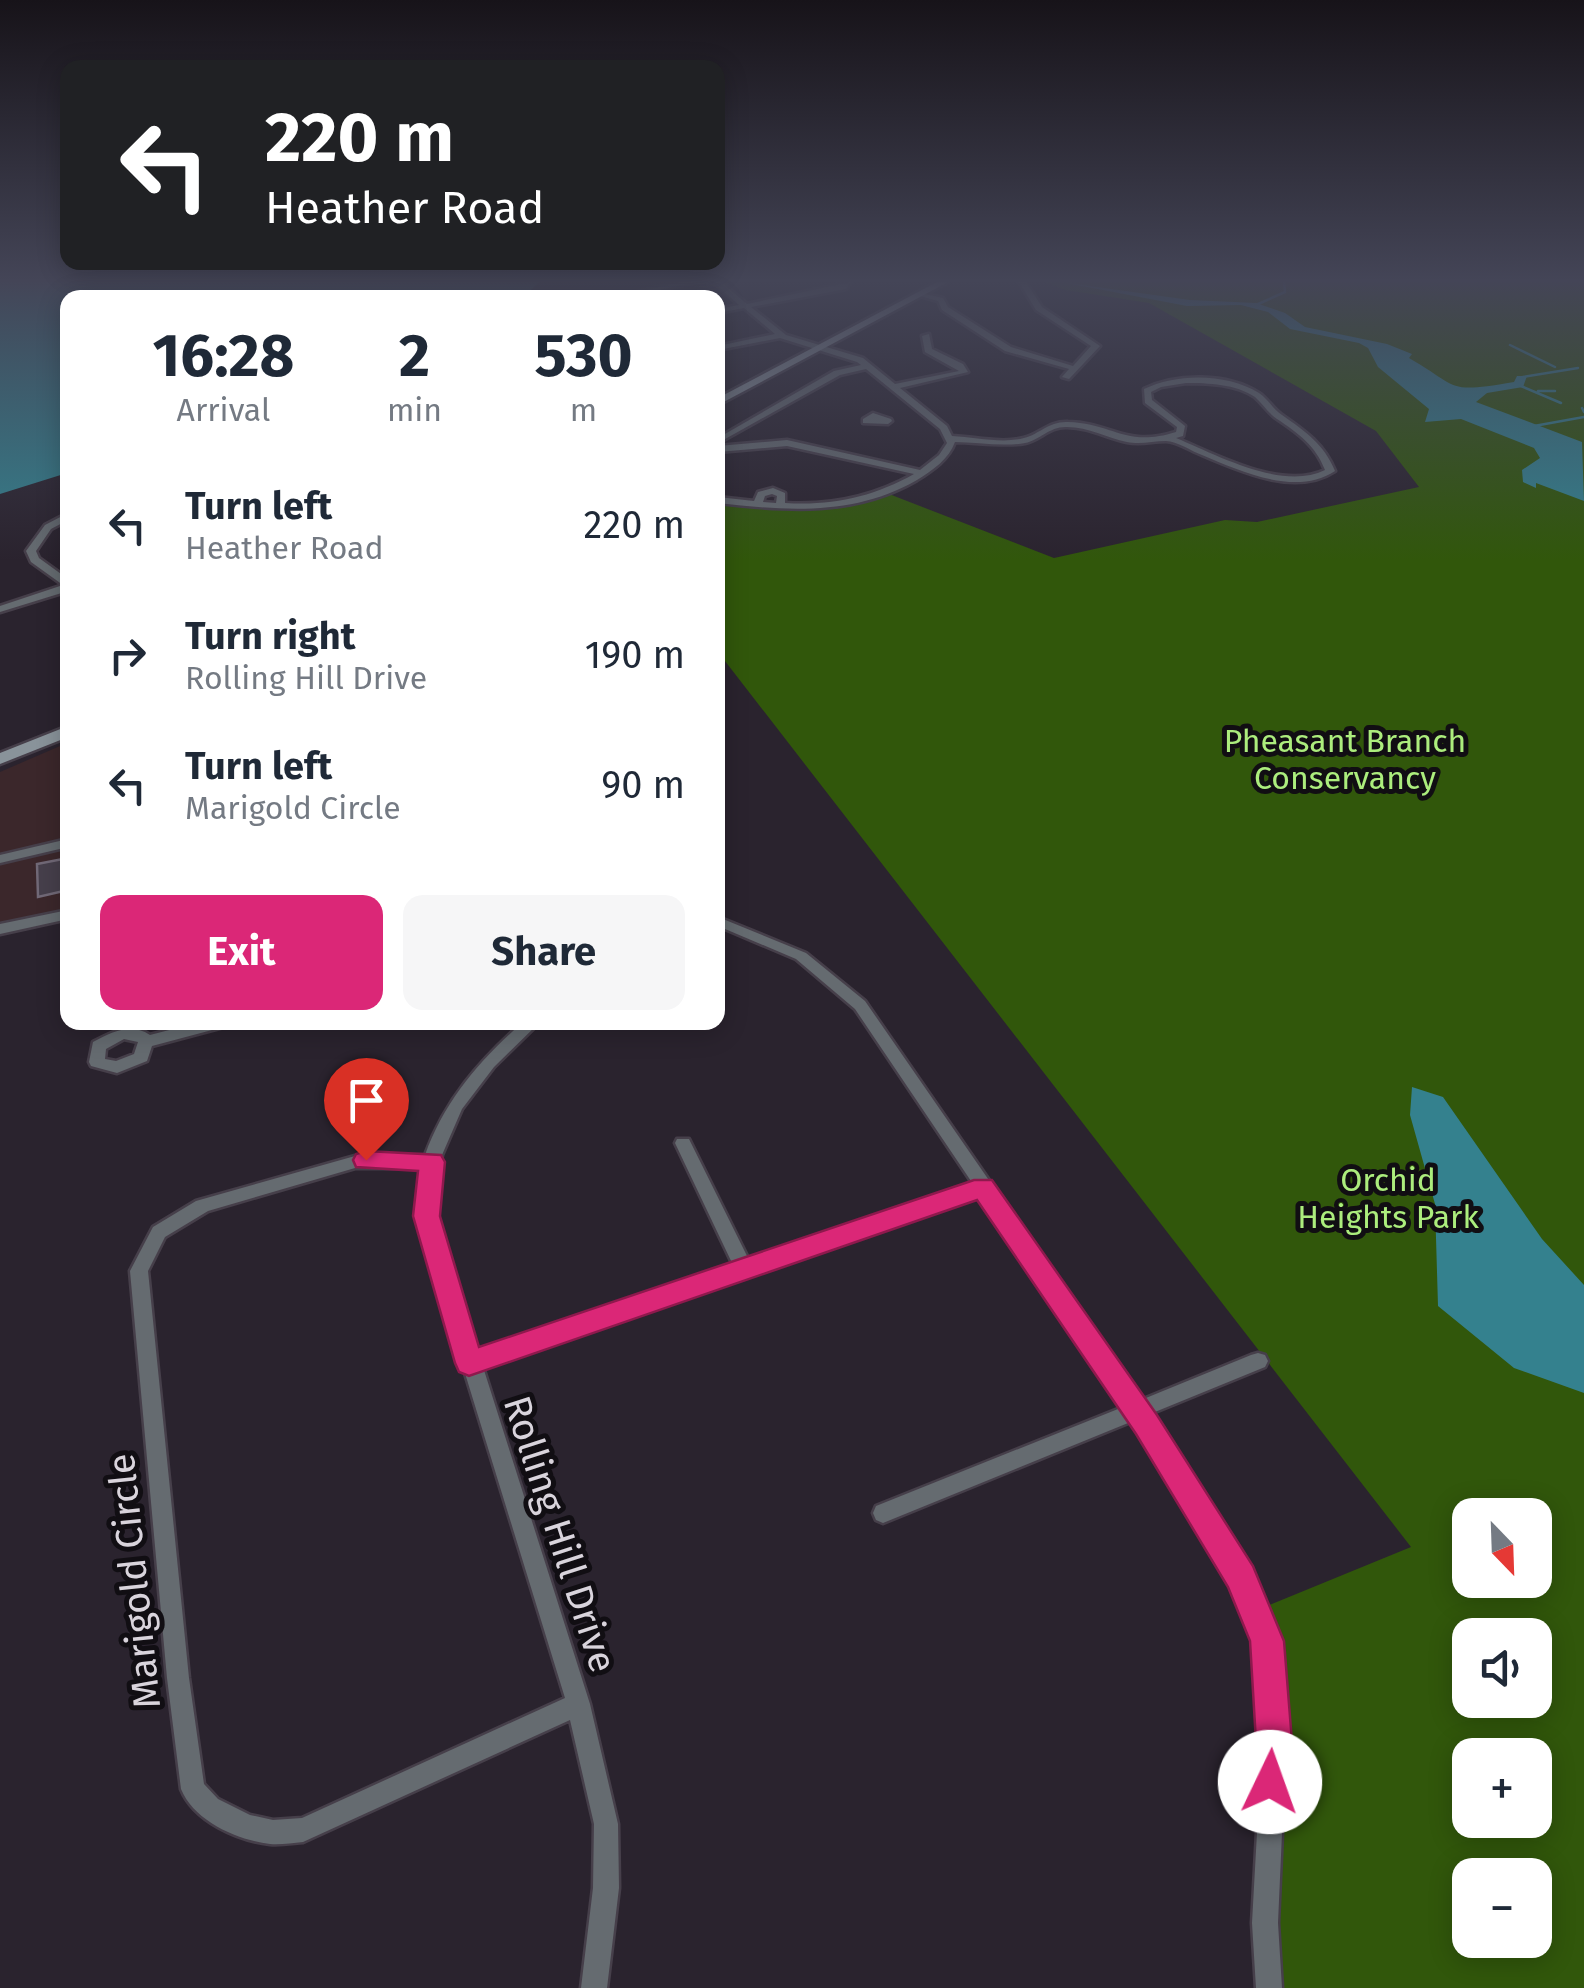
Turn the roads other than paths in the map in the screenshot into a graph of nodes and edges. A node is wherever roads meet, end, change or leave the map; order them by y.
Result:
1 (749, 375) edge
2 (769, 375) edge
3 (834, 375) edge
4 (878, 375) edge
5 (951, 375) edge
6 (1068, 375) edge
7 (1066, 377) dead end
8 (725, 387) edge
9 (894, 387) junction
10 (725, 398) edge
11 (920, 408) junction
12 (908, 410) dead end
13 (755, 418) junction
14 (949, 436) junction
15 (725, 437) edge
16 (1168, 438) junction
17 (787, 443) junction
18 (725, 448) edge
19 (922, 473) junction
20 (725, 501) edge
21 (60, 522) edge
22 (60, 580) edge
23 (60, 589) edge
24 (0, 609) edge
25 (60, 733) edge
26 (60, 746) edge
27 (0, 759) edge
28 (0, 772) edge
29 (60, 845) edge
30 (0, 859) edge
31 (60, 916) edge
32 (725, 924) edge
33 (0, 930) edge
34 (192, 1030) edge
35 (524, 1030) edge
36 (146, 1042) dead end
37 (684, 1143) dead end
38 (432, 1162) junction
39 (983, 1187) junction
40 (744, 1269) junction
41 (1258, 1361) dead end
42 (469, 1363) junction
43 (1138, 1412) junction
44 (882, 1513) dead end
45 (578, 1704) junction
46 (594, 1988) edge
47 (1269, 1988) edge

1 - 8 main road
2 - 10 main road
3 - 13 street
4 - 9 street
5 - 9 street
6 - 7 street
9 - 11 street
11 - 12 street
11 - 14 street
13 - 15 street
13 - 17 street
14 - 16 street
14 - 19 street
16 - 16 street
17 - 18 street
17 - 19 street
19 - 20 street
21 - 22 street
23 - 24 street
25 - 27 main road
26 - 28 main road
29 - 30 street
31 - 33 street
32 - 39 street
34 - 36 street
35 - 38 street, Rolling Hill Drive
37 - 40 street
38 - 42 street, Rolling Hill Drive
38 - 45 street, Marigold Circle
39 - 40 street
39 - 43 street
40 - 42 street
41 - 43 street
42 - 45 street, Rolling Hill Drive
43 - 44 street
43 - 47 street
45 - 46 street, Rolling Hill Drive

